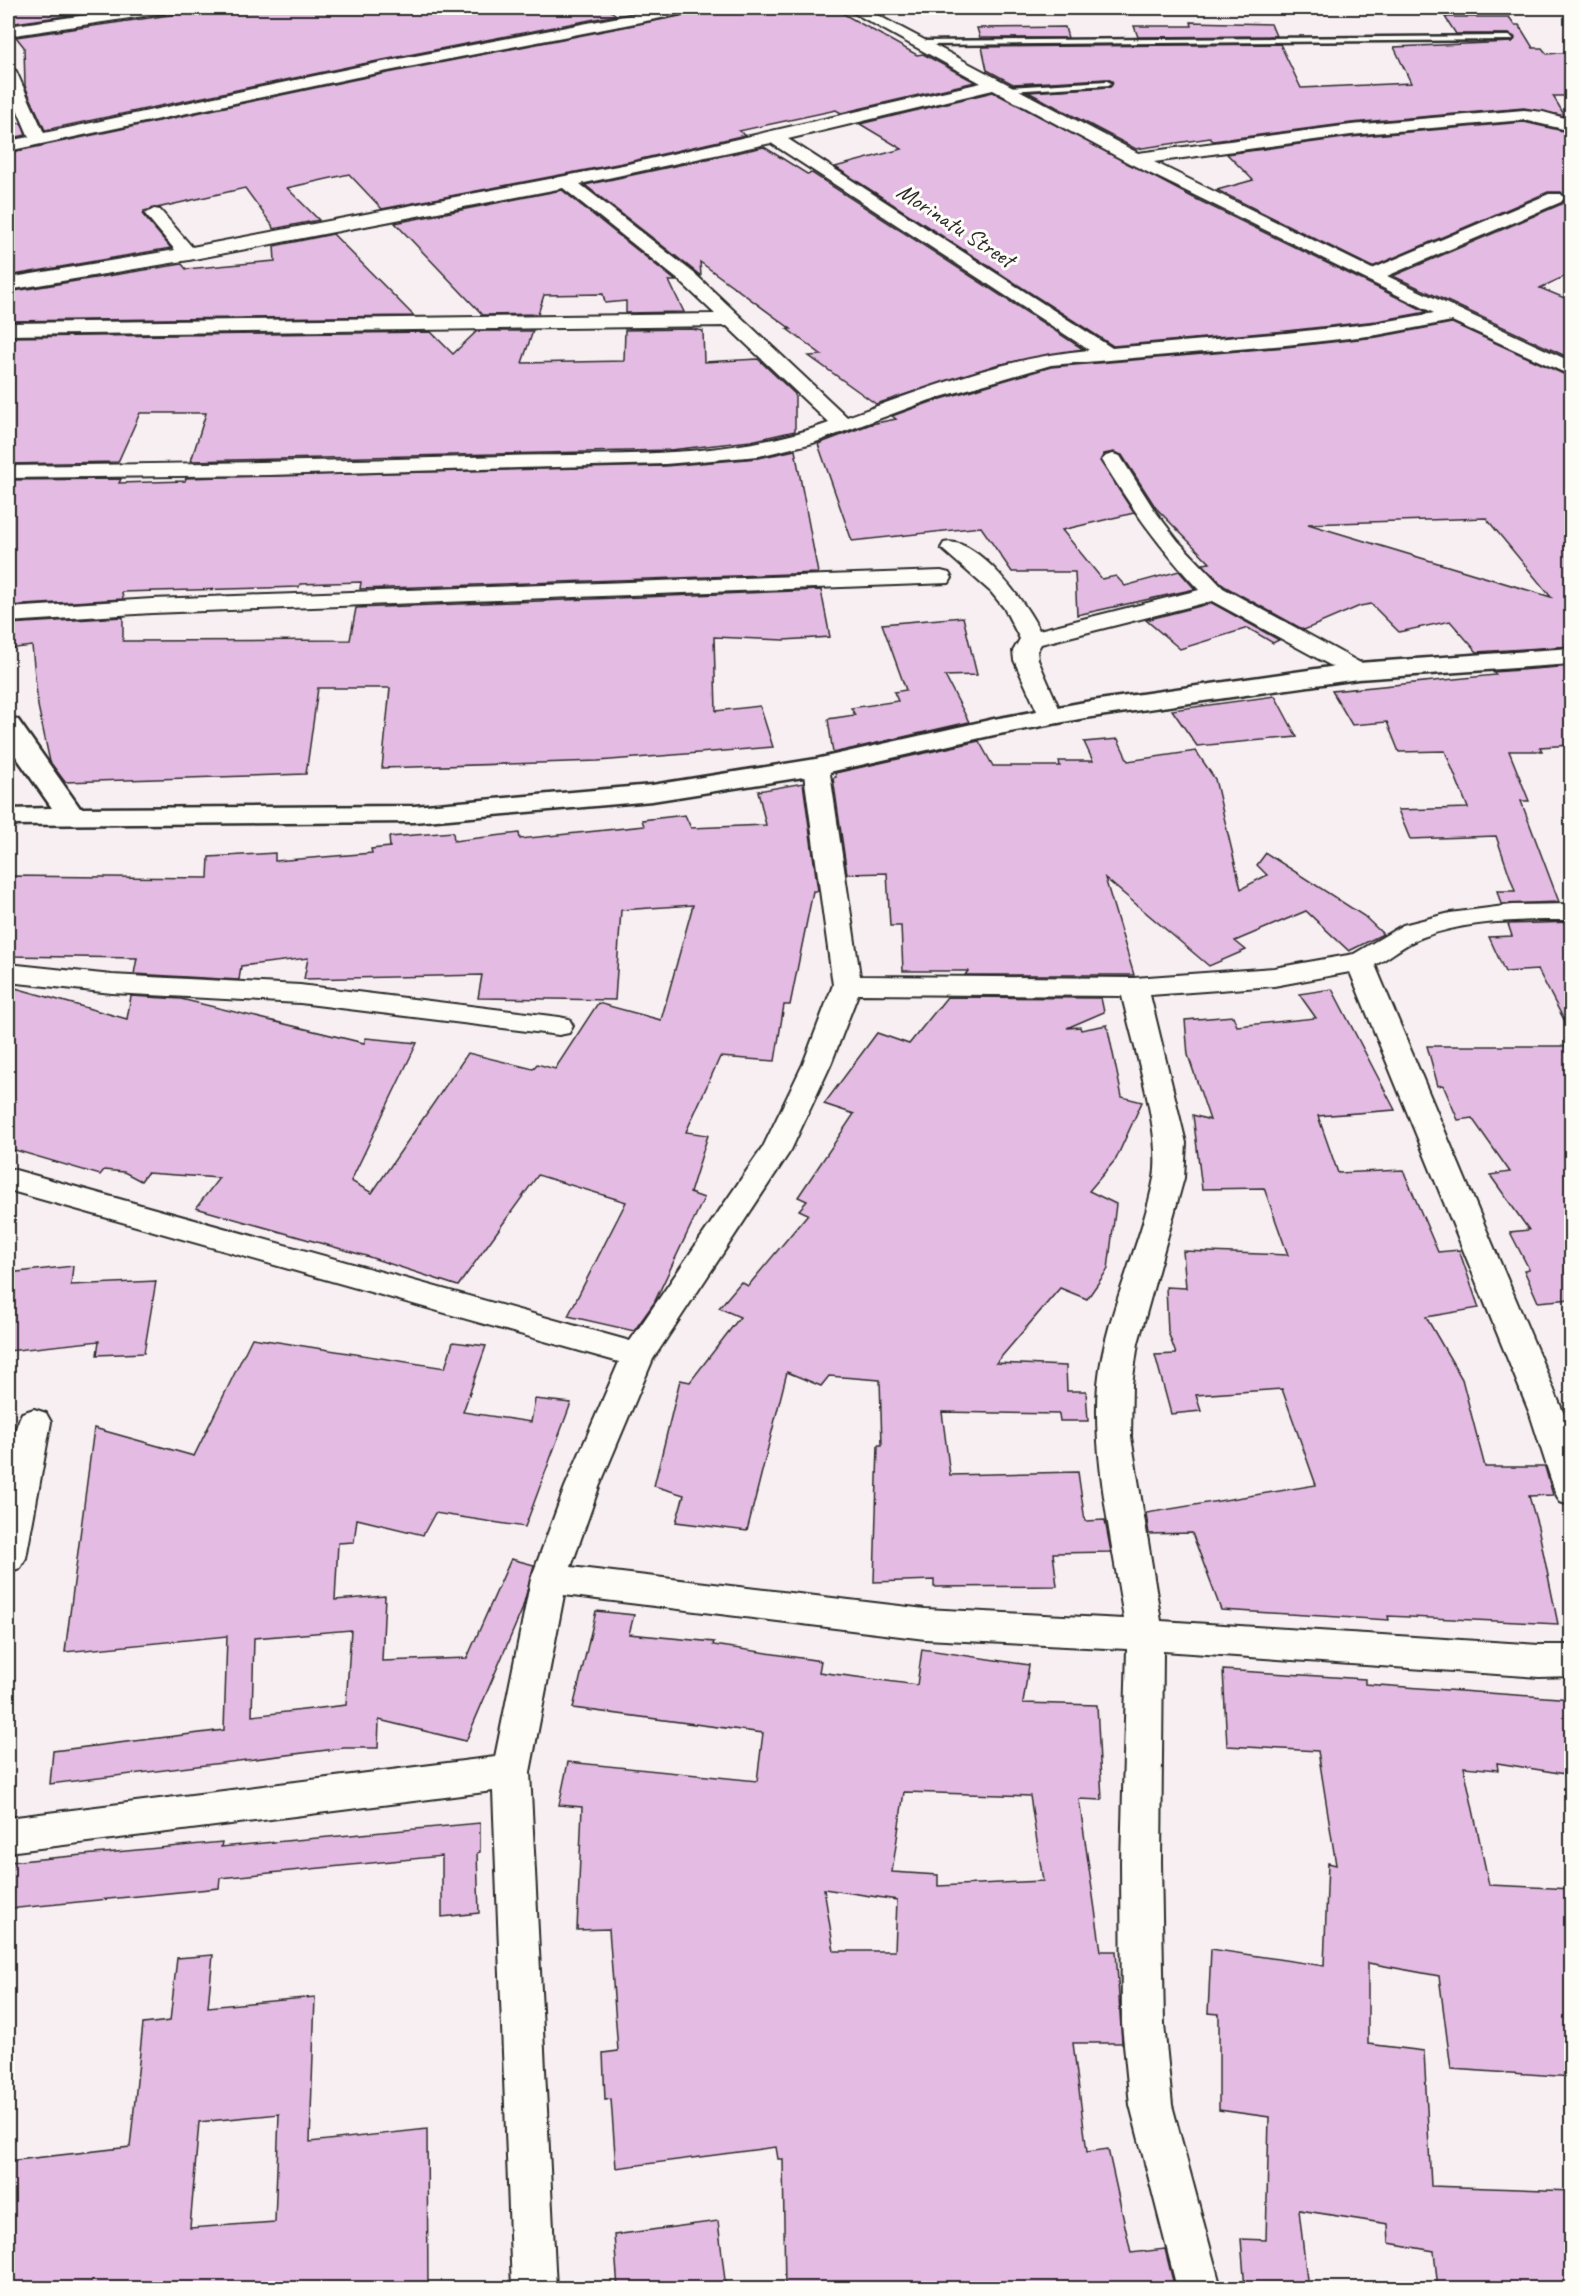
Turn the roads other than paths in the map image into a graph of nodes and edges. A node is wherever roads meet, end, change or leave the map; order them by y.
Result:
1 (164, 8) edge
2 (687, 8) edge
3 (853, 8) edge
4 (8, 30) edge
5 (1509, 38) dead end
6 (922, 43) junction
7 (8, 71) edge
8 (1107, 83) dead end
9 (1003, 86) junction
10 (1572, 126) edge
11 (776, 139) junction
12 (39, 141) junction
13 (8, 146) edge
14 (1135, 159) junction
15 (568, 183) junction
16 (1555, 198) dead end
17 (154, 214) dead end
18 (189, 254) junction
19 (1371, 276) junction
20 (8, 284) edge
21 (1455, 315) junction
22 (735, 320) junction
23 (8, 329) edge
24 (1107, 353) junction
25 (1572, 370) edge
26 (843, 425) junction
27 (1113, 460) dead end
28 (8, 472) edge
29 (952, 548) dead end
30 (941, 578) dead end
31 (1215, 593) junction
32 (8, 615) edge
33 (1032, 639) junction
34 (1572, 656) edge
35 (1358, 671) junction
36 (1051, 717) junction
37 (8, 726) edge
38 (816, 767) junction
39 (10, 813) edge
40 (72, 817) junction
41 (1572, 912) edge
42 (1359, 962) junction
43 (8, 973) edge
44 (847, 985) junction
45 (1134, 987) junction
46 (559, 1026) dead end
47 (8, 1179) edge
48 (638, 1355) junction
49 (34, 1422) dead end
50 (1572, 1492) edge
51 (8, 1558) edge
52 (549, 1579) junction
53 (1145, 1635) junction
54 (1572, 1660) edge
55 (511, 1772) junction
56 (8, 1835) edge
57 (534, 2289) edge
58 (1199, 2289) edge

1 - 4 street
2 - 12 street
3 - 6 street
5 - 6 lane
6 - 9 street
7 - 12 street
8 - 9 lane
9 - 11 street
9 - 14 street
10 - 14 street
11 - 15 street
11 - 24 street, Morinatu Street
12 - 13 street
14 - 19 street
15 - 18 street
15 - 22 street
16 - 19 street
17 - 18 street
18 - 20 street
19 - 21 street
21 - 24 street
21 - 25 street
22 - 23 street
22 - 26 street
24 - 26 street
26 - 28 street
27 - 31 street
29 - 33 street
30 - 32 street
31 - 33 street
31 - 35 street
33 - 36 street
34 - 35 street
35 - 36 street
36 - 38 street
37 - 40 street
38 - 40 street
38 - 44 street
39 - 40 street
41 - 42 street
42 - 45 street
42 - 50 street
43 - 46 street
44 - 45 street
44 - 48 street
45 - 53 street
47 - 48 street
48 - 52 street
49 - 51 street
52 - 53 street
52 - 55 street
53 - 54 street
53 - 58 street
55 - 56 street
55 - 57 street

